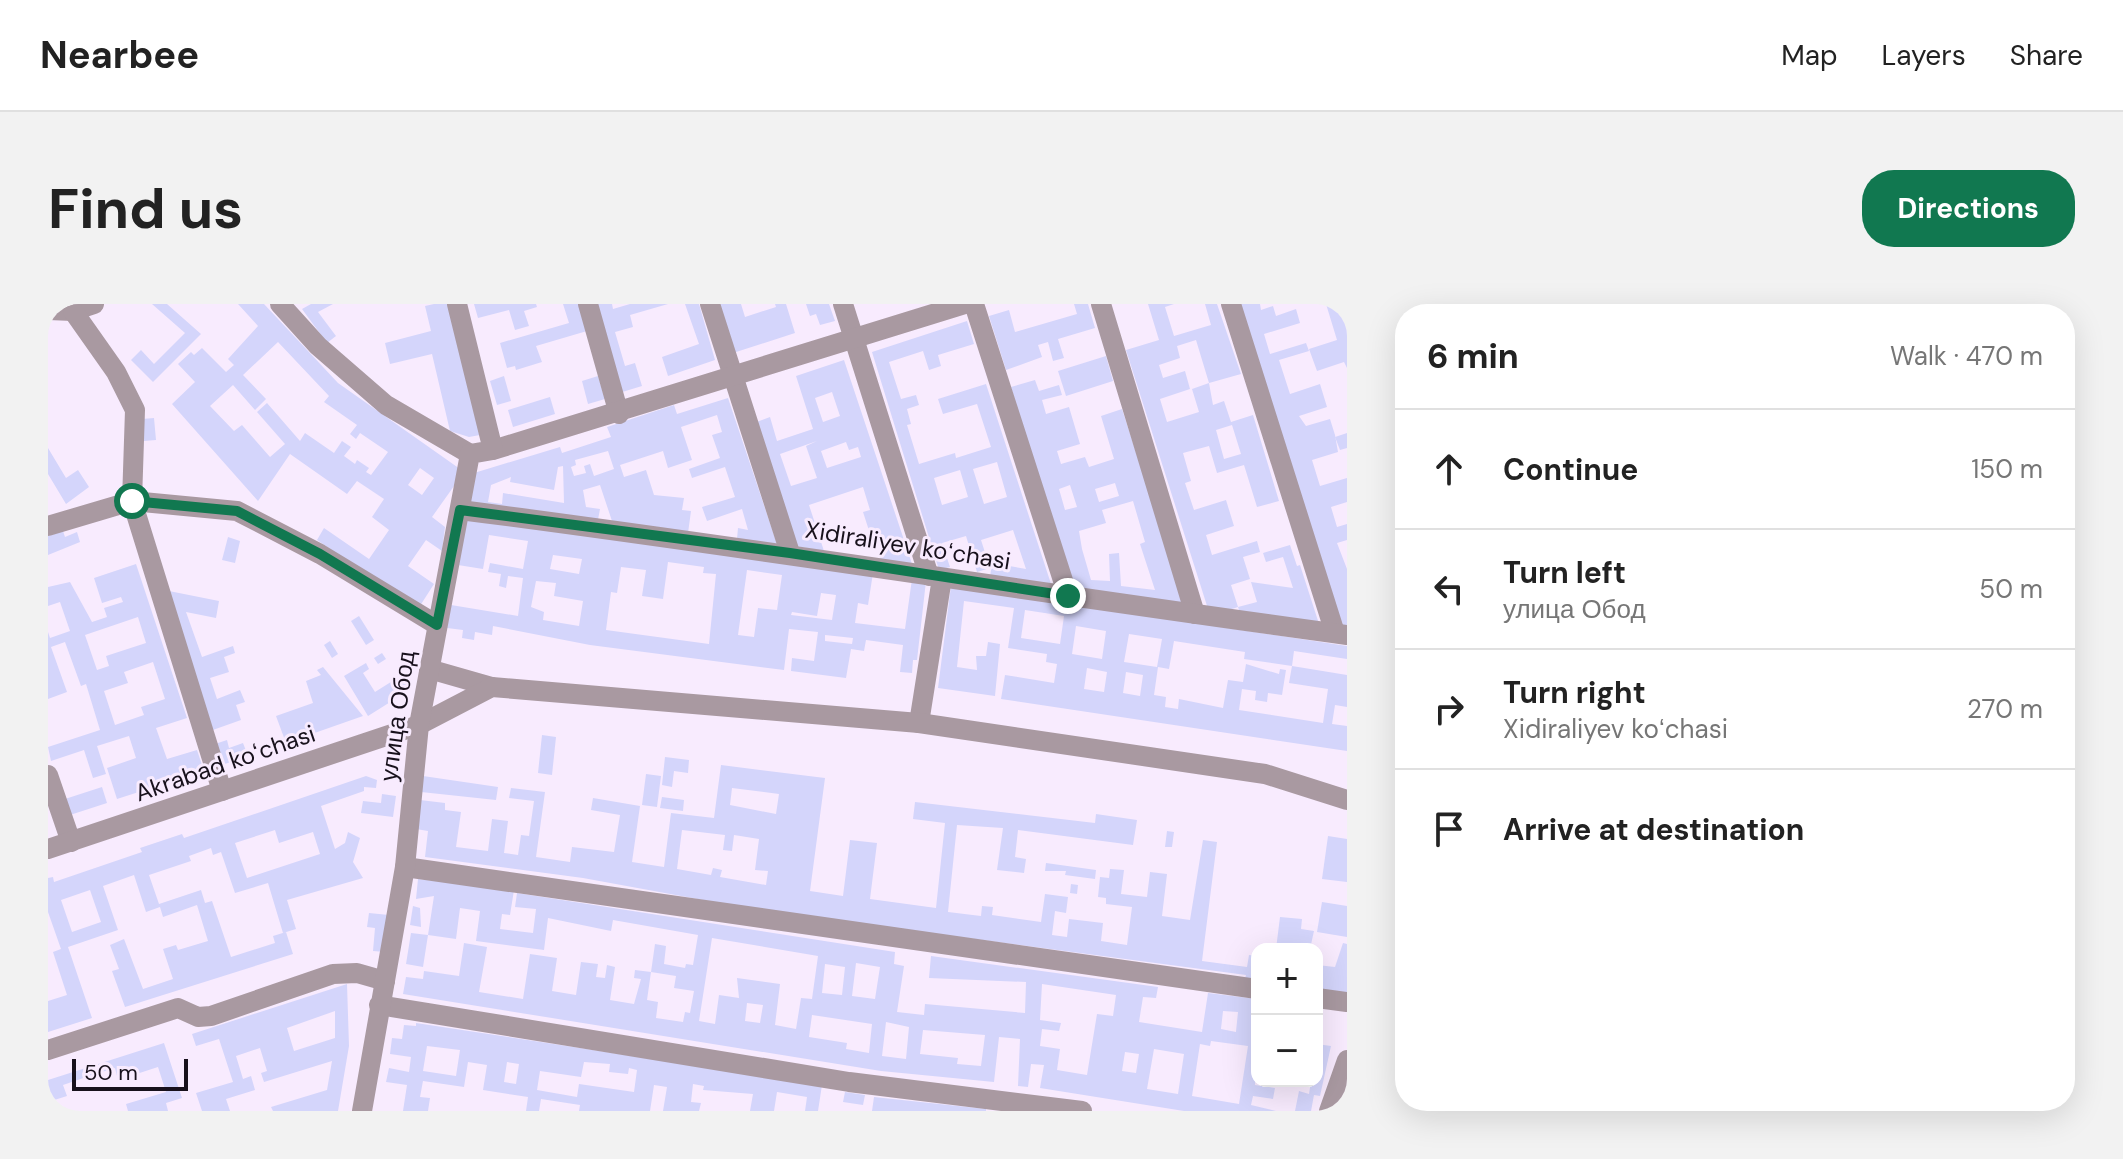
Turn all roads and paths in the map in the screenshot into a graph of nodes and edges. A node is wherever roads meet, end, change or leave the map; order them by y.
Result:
1 (94, 304) edge
2 (280, 304) edge
3 (457, 304) edge
4 (588, 304) edge
5 (710, 304) edge
6 (843, 304) edge
7 (965, 304) edge
8 (974, 304) edge
9 (1101, 304) edge
10 (1231, 304) edge
11 (48, 310) edge
12 (73, 311) junction
13 (855, 340) junction
14 (734, 376) junction
15 (619, 414) junction
16 (493, 450) junction
17 (470, 454) junction
18 (132, 501) junction
19 (460, 510) junction
20 (48, 526) edge
21 (790, 553) junction
22 (935, 577) junction
23 (1068, 596) junction
24 (1195, 614) junction
25 (437, 625) junction
26 (1341, 634) edge
27 (429, 669) junction
28 (492, 687) junction
29 (919, 723) junction
30 (419, 725) junction
31 (48, 775) edge
32 (222, 791) junction
33 (1347, 800) edge
34 (71, 842) junction
35 (48, 849) edge
36 (405, 867) junction
37 (385, 981) junction
38 (1251, 988) edge
39 (1323, 999) edge
40 (1347, 1002) edge
41 (379, 1005) junction
42 (48, 1050) edge
43 (1347, 1060) edge
44 (362, 1111) edge
45 (1082, 1111) edge
46 (1329, 1111) edge

1 - 12 street
2 - 17 street
3 - 16 street
4 - 15 street
5 - 14 street
6 - 13 street
7 - 13 street
8 - 23 street
9 - 24 street
10 - 26 street
11 - 12 street
12 - 18 street
13 - 14 street
13 - 22 street
14 - 15 street
14 - 21 street
15 - 16 street
16 - 17 street
17 - 19 street, улица Обод
18 - 20 street
18 - 25 street
18 - 32 street
19 - 21 street, Xidiraliyev koʻchasi
19 - 25 street, улица Обод
21 - 22 street, Xidiraliyev koʻchasi
22 - 23 street, Xidiraliyev koʻchasi
22 - 29 street
23 - 24 street, Xidiraliyev koʻchasi
24 - 26 street, Xidiraliyev koʻchasi
25 - 27 street, улица Обод
27 - 28 street
27 - 30 street, улица Обод
28 - 29 street
28 - 30 street, Akrabad koʻchasi
29 - 33 street
30 - 32 street, Akrabad koʻchasi
30 - 36 street, улица Обод
31 - 34 street
32 - 34 street, Akrabad koʻchasi
34 - 35 street, Akrabad koʻchasi
36 - 37 street, улица Обод
36 - 38 street
37 - 41 street, улица Обод
37 - 42 street
39 - 40 street
41 - 44 street, улица Обод
41 - 45 street
43 - 46 street

